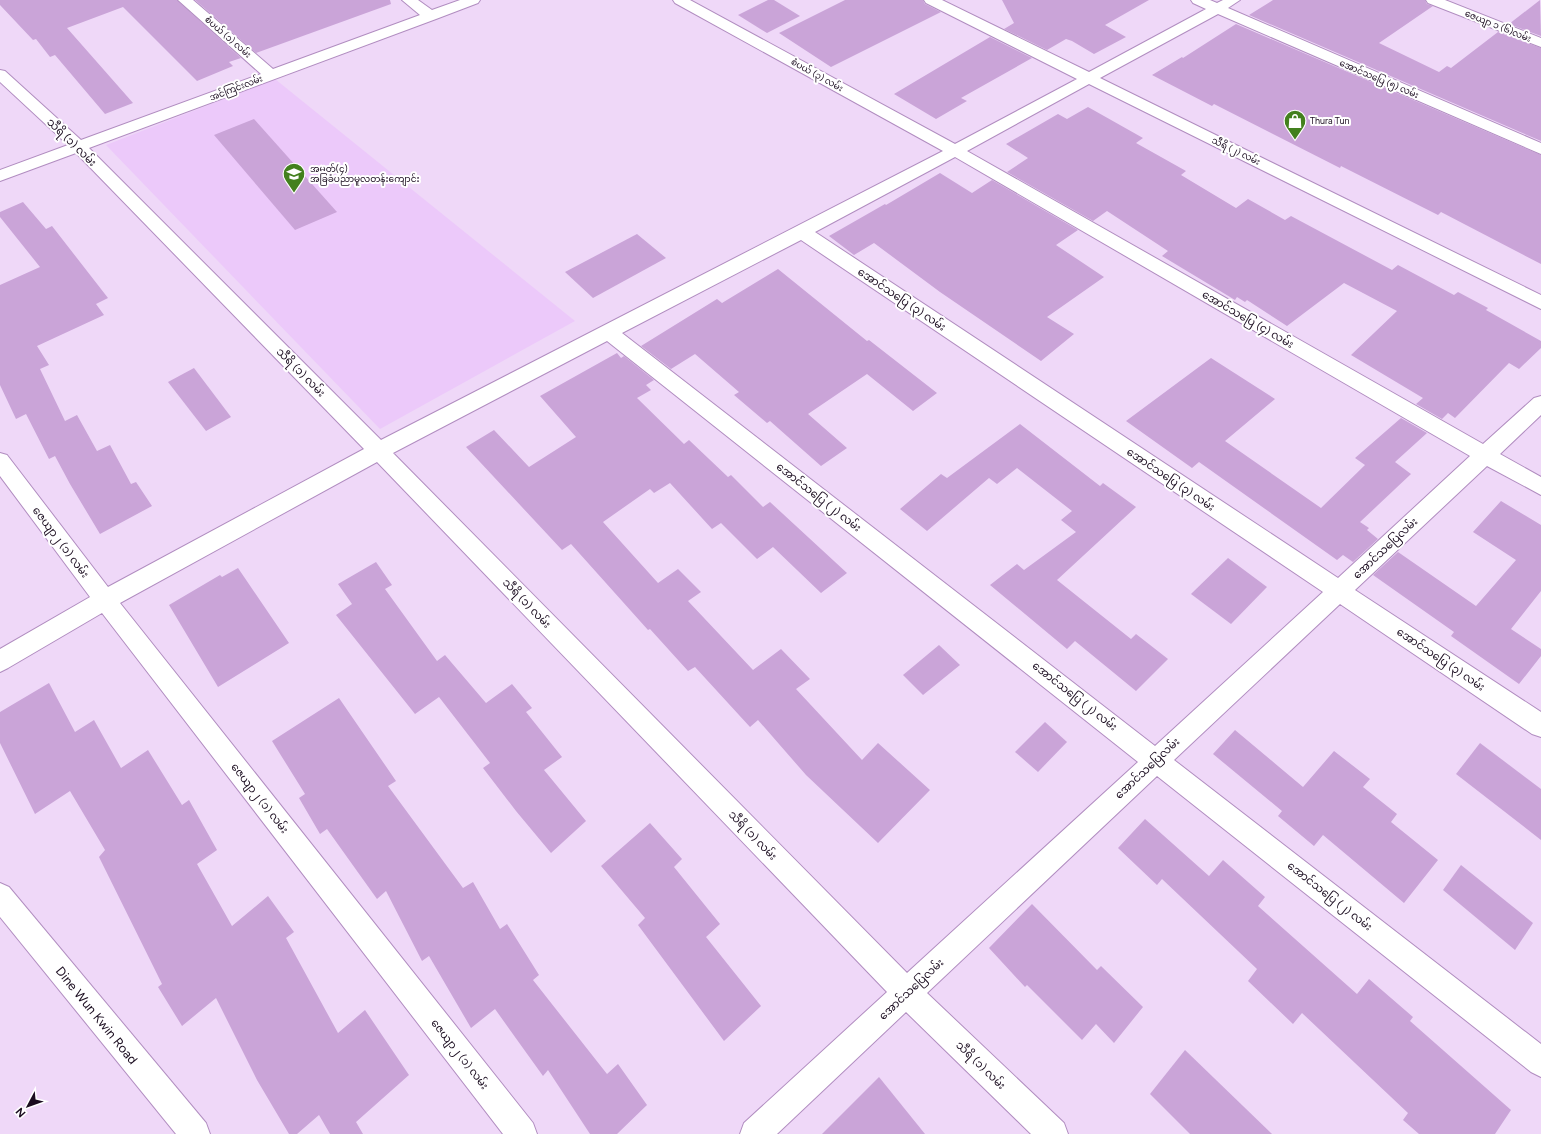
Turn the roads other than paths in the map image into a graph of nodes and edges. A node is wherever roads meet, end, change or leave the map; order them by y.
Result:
1 (186, 0) edge
2 (409, 0) edge
3 (473, 0) edge
4 (680, 0) edge
5 (931, 0) edge
6 (1198, 0) edge
7 (1433, 0) edge
8 (1225, 4) edge
9 (431, 16) junction
10 (1541, 43) edge
11 (0, 74) edge
12 (272, 75) junction
13 (1088, 78) junction
14 (79, 147) junction
15 (1541, 149) edge
16 (954, 150) junction
17 (0, 176) edge
18 (802, 232) junction
19 (1541, 303) edge
20 (608, 332) junction
21 (1541, 403) edge
22 (378, 450) junction
23 (1484, 455) junction
24 (0, 461) edge
25 (1541, 488) edge
26 (1339, 591) junction
27 (104, 599) junction
28 (0, 661) edge
29 (1541, 726) edge
30 (1156, 760) junction
31 (0, 896) edge
32 (906, 993) junction
33 (1541, 1062) edge
34 (195, 1134) edge
35 (522, 1134) edge
36 (755, 1134) edge
37 (1053, 1134) edge

1 - 12 street, စံပယ် (၁) လမ်း
2 - 9 street
3 - 9 street, အင်ကြင်းလမ်း
4 - 16 street, စံပယ် (၃) လမ်း
5 - 13 street, သီရိ (၂) လမ်း
6 - 8 street, အောင်သပြေ (၅) လမ်း
7 - 10 street, ဇေယျာ ၁ (၆)လမ်း
8 - 13 street
8 - 15 street, အောင်သပြေ (၅) လမ်း
9 - 12 street, အင်ကြင်းလမ်း
11 - 14 street, သီရိ (၁) လမ်း
12 - 14 street, အင်ကြင်းလမ်း
13 - 16 street
13 - 19 street, သီရိ (၂) လမ်း
14 - 17 street, အင်ကြင်းလမ်း
14 - 22 street, သီရိ (၁) လမ်း
16 - 18 street
16 - 23 street, အောင်သပြေ (၄) လမ်း
18 - 20 street
18 - 26 street, အောင်သပြေ (၃) လမ်း
20 - 22 street
20 - 30 street, အောင်သပြေ (၂) လမ်း
21 - 23 street, အောင်သပြေလမ်း
22 - 27 street
22 - 32 street, သီရိ (၁) လမ်း
23 - 25 street, အောင်သပြေ (၄) လမ်း
23 - 26 street, အောင်သပြေလမ်း
24 - 27 street, ဇေယျာ၂ (၁) လမ်း
26 - 29 street, အောင်သပြေ (၃) လမ်း
26 - 30 street, အောင်သပြေလမ်း
27 - 28 street
27 - 35 street, ဇေယျာ၂ (၁) လမ်း
30 - 32 street, အောင်သပြေလမ်း
30 - 33 street, အောင်သပြေ (၂) လမ်း
31 - 34 street, Dine Wun Kwin Road
32 - 36 street, အောင်သပြေလမ်း
32 - 37 street, သီရိ (၁) လမ်း

